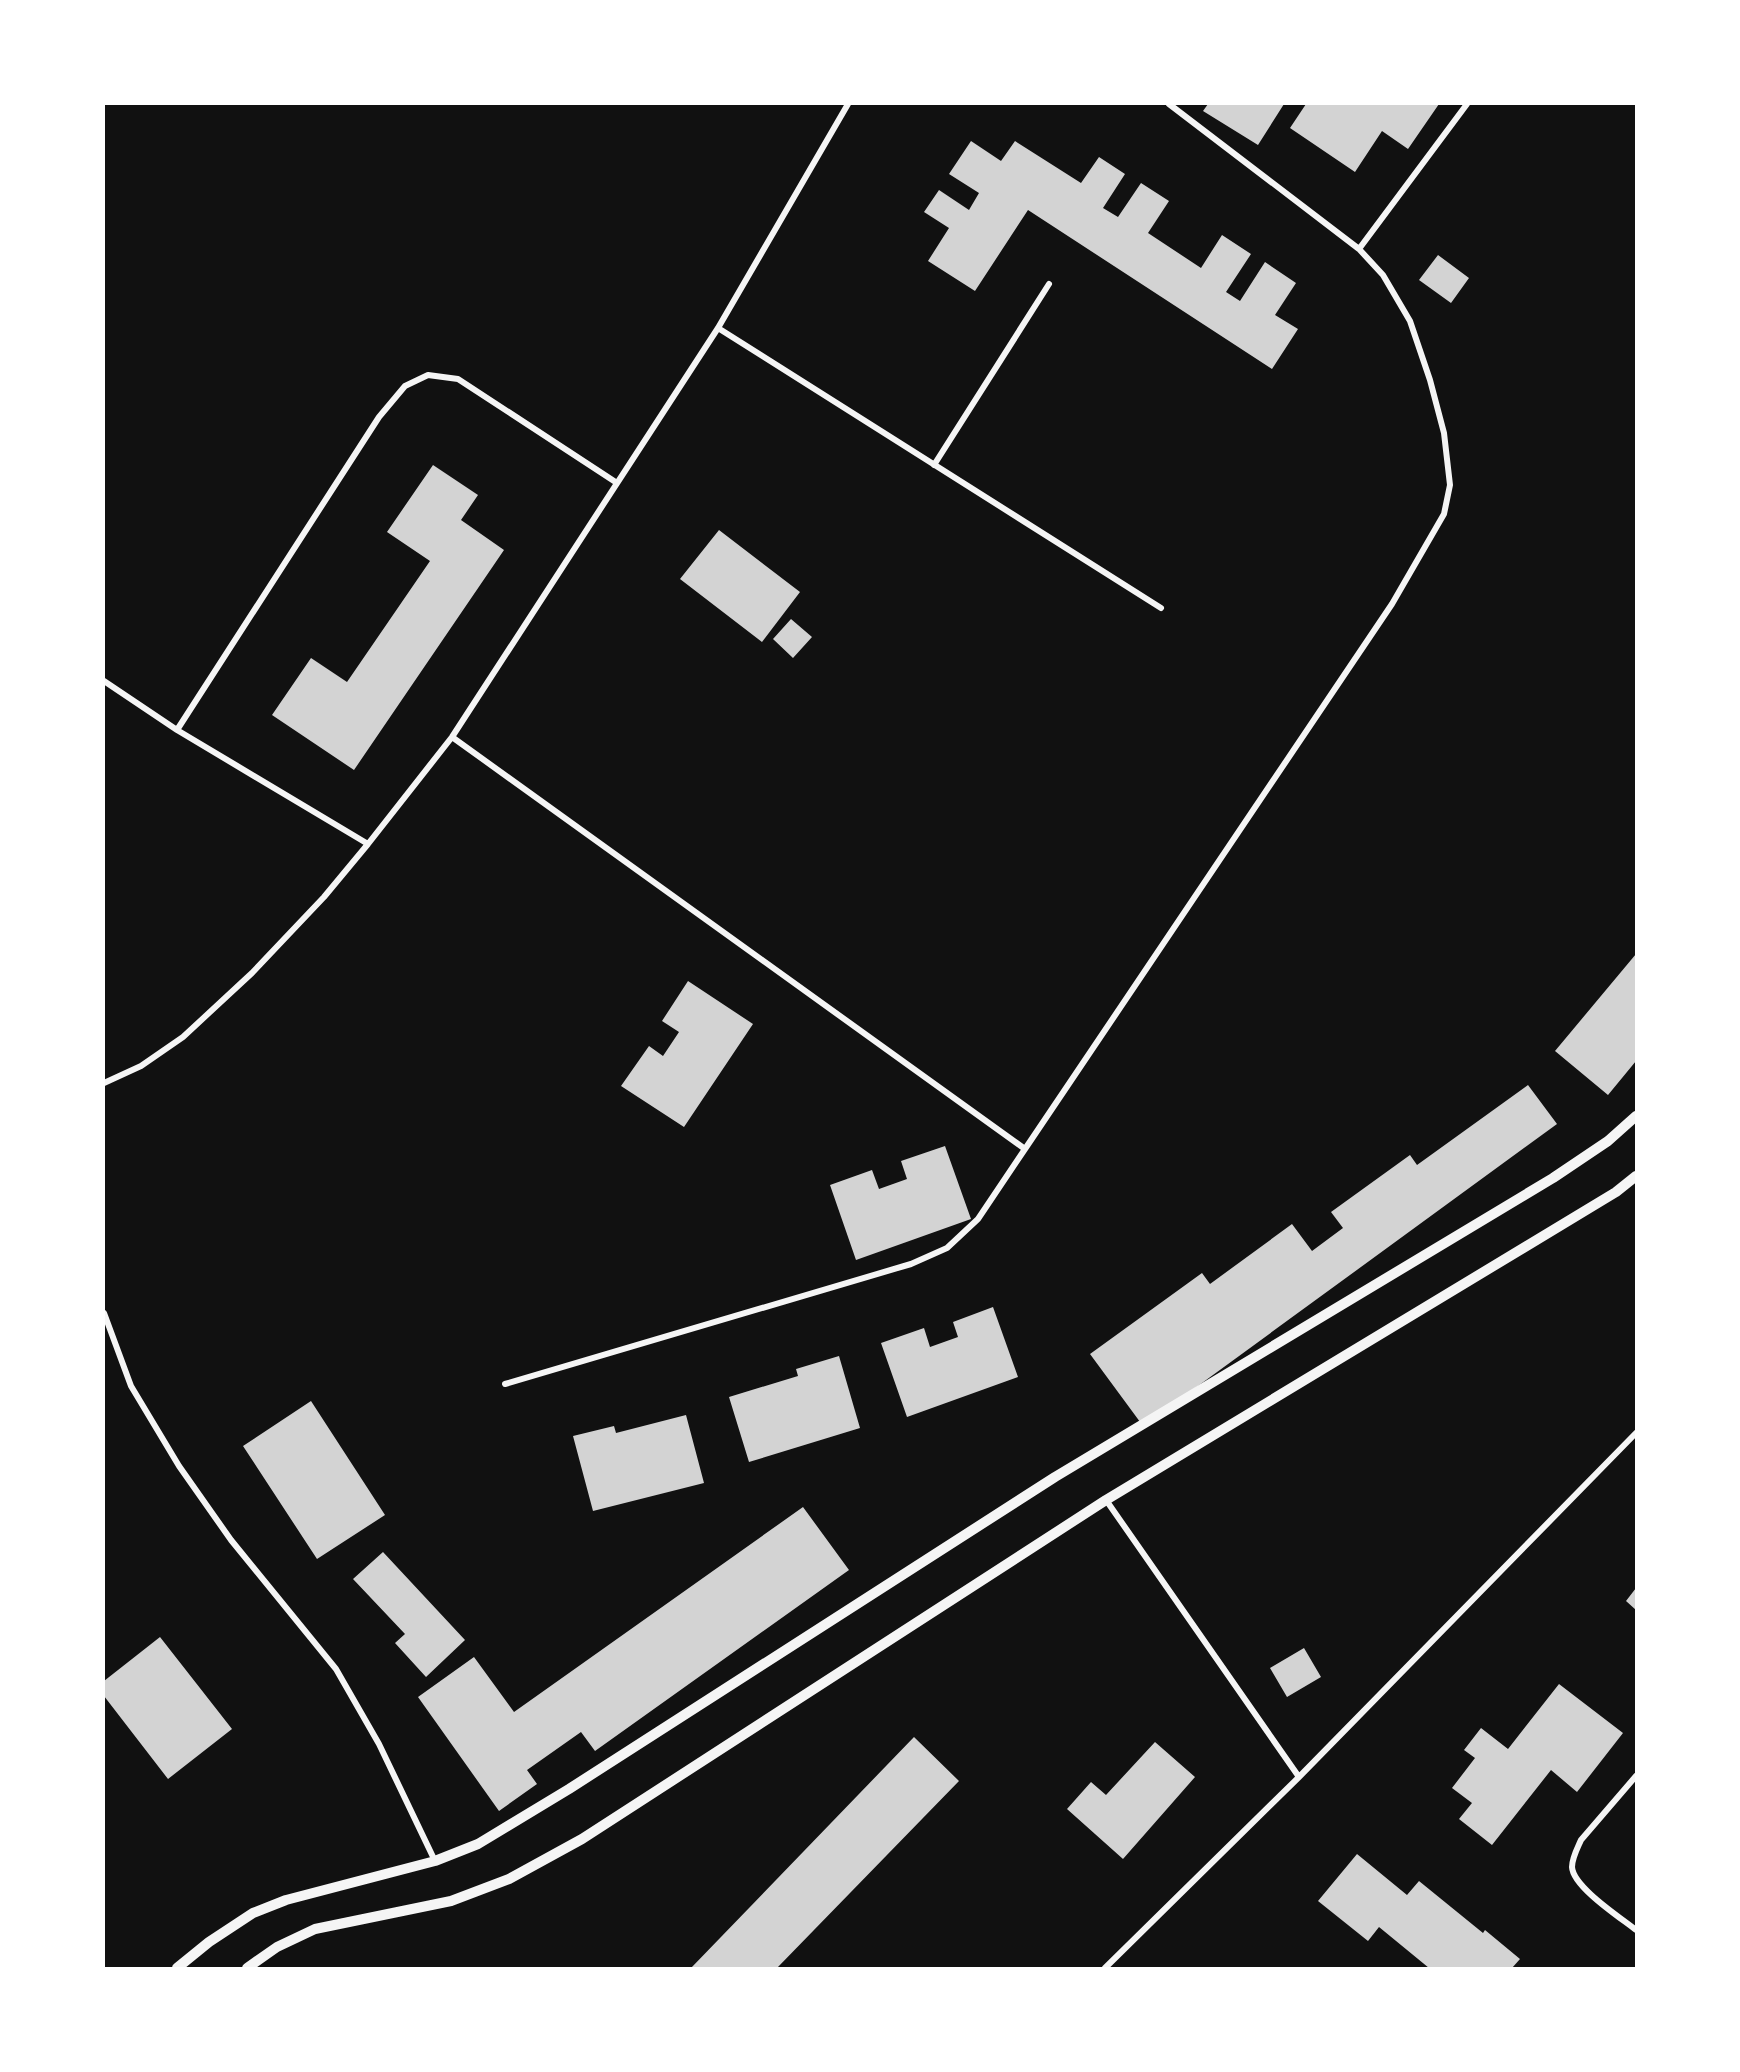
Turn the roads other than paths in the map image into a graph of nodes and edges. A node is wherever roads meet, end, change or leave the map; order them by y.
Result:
1 (848, 104) edge
2 (1168, 104) edge
3 (1467, 104) edge
4 (1359, 249) junction
5 (1049, 284) dead end
6 (718, 328) junction
7 (934, 465) junction
8 (617, 483) junction
9 (1161, 608) dead end
10 (104, 681) edge
11 (177, 730) junction
12 (452, 737) junction
13 (368, 844) junction
14 (104, 1083) edge
15 (1636, 1116) edge
16 (1025, 1149) junction
17 (1636, 1176) edge
18 (104, 1313) edge
19 (505, 1384) dead end
20 (1636, 1433) edge
21 (1106, 1500) junction
22 (1636, 1776) edge
23 (1299, 1777) junction
24 (435, 1861) junction
25 (1636, 1930) edge
26 (177, 1968) edge
27 (247, 1968) edge
28 (1105, 1968) edge

1 - 6 street
2 - 4 street
3 - 4 street
4 - 16 street
5 - 7 street
6 - 7 street
6 - 8 street
7 - 9 street
8 - 11 street
8 - 12 street
10 - 11 street
11 - 13 street
12 - 13 street
12 - 16 street
13 - 14 street
15 - 24 street
16 - 19 street
17 - 21 street
18 - 24 street
20 - 23 street
21 - 23 street
21 - 27 street
22 - 25 street
23 - 28 street
24 - 26 street

